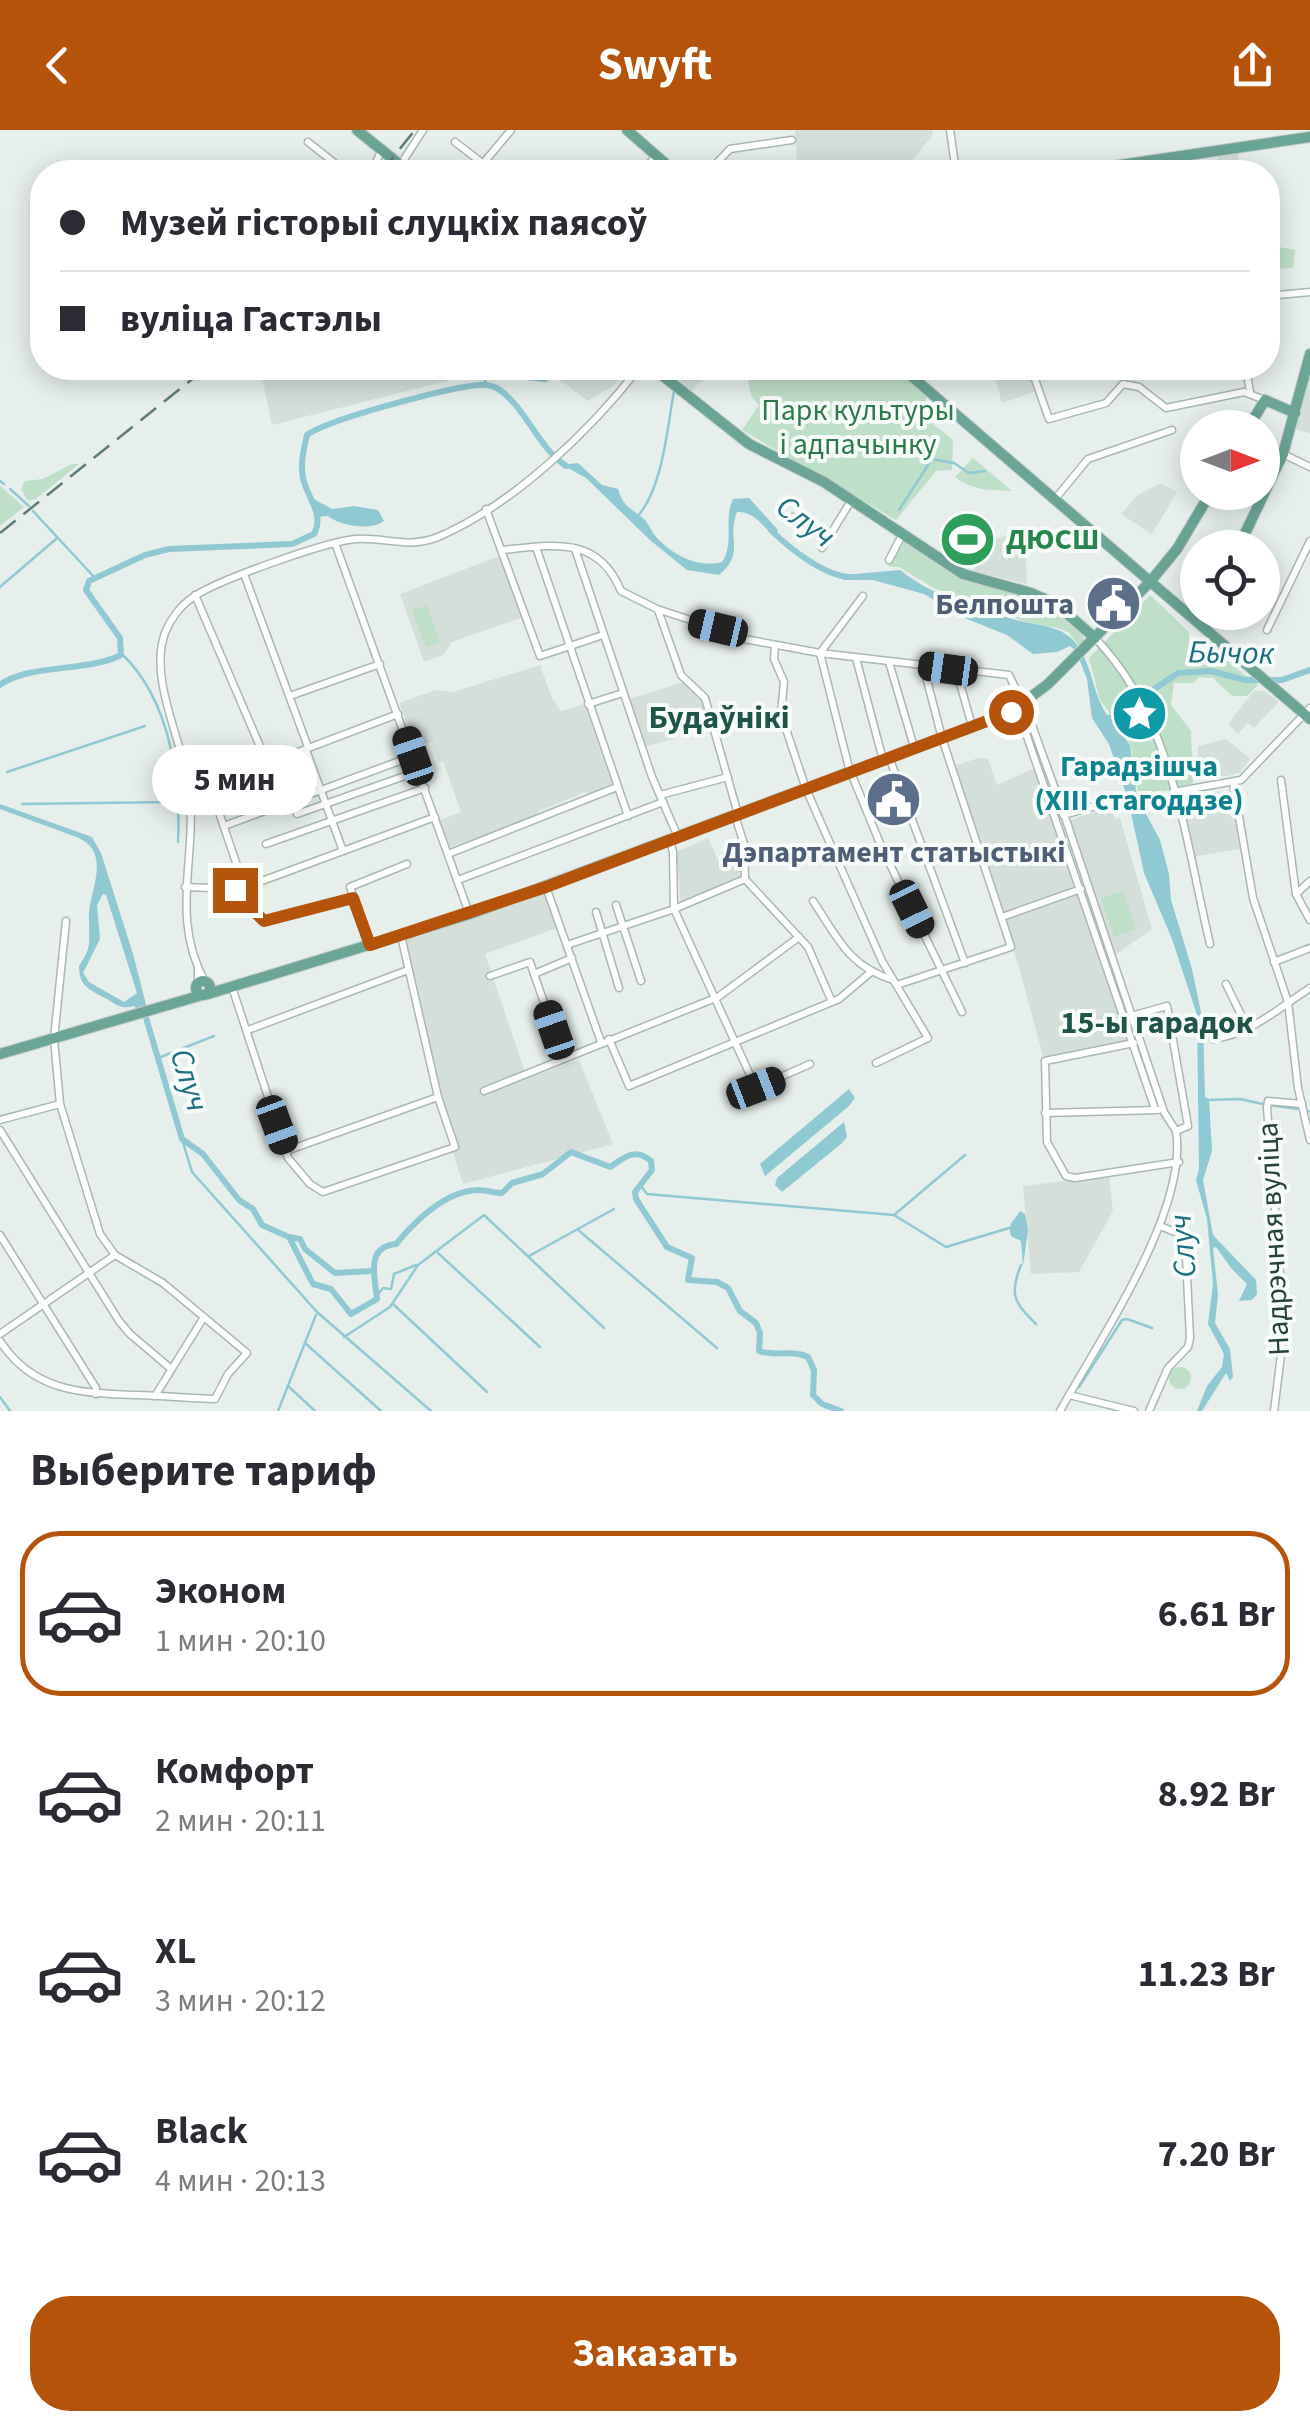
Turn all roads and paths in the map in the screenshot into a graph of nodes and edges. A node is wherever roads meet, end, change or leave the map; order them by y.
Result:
1 (356, 130) edge
2 (423, 130) edge
3 (511, 130) edge
4 (627, 130) edge
5 (950, 130) edge
6 (1310, 136) edge
7 (792, 140) dead end
8 (308, 142) dead end
9 (455, 142) dead end
10 (382, 150) junction
11 (656, 156) junction
12 (331, 160) edge
13 (377, 160) edge
14 (394, 160) edge
15 (408, 160) edge
16 (479, 160) edge
17 (487, 160) edge
18 (652, 160) edge
19 (661, 160) edge
20 (719, 160) edge
21 (954, 160) edge
22 (1151, 160) edge
23 (1310, 292) edge
24 (1280, 295) edge
25 (1310, 354) edge
26 (630, 380) edge
27 (668, 380) edge
28 (916, 380) edge
29 (1035, 380) edge
30 (1248, 380) edge
31 (1250, 392) junction
32 (1265, 400) junction
33 (1259, 410) edge
34 (1295, 413) junction
35 (1172, 430) dead end
36 (1284, 454) junction
37 (1310, 467) edge
38 (1055, 499) junction
39 (852, 501) junction
40 (486, 509) junction
41 (1200, 510) edge
42 (793, 517) dead end
43 (1247, 530) edge
44 (902, 534) junction
45 (828, 539) junction
46 (1310, 541) edge
47 (334, 543) junction
48 (536, 547) junction
49 (575, 548) junction
50 (822, 548) dead end
51 (502, 550) junction
52 (888, 560) dead end
53 (244, 574) junction
54 (1150, 582) junction
55 (195, 596) junction
56 (863, 596) dead end
57 (1280, 603) edge
58 (1180, 605) edge
59 (657, 609) junction
60 (1210, 630) edge
61 (603, 635) junction
62 (1091, 641) junction
63 (775, 645) junction
64 (569, 647) junction
65 (820, 653) junction
66 (856, 658) junction
67 (889, 662) junction
68 (380, 664) junction
69 (923, 665) junction
70 (956, 669) junction
71 (623, 693) junction
72 (290, 696) junction
73 (588, 704) junction
74 (1021, 706) junction
75 (398, 714) junction
76 (1308, 714) edge
77 (972, 726) junction
78 (942, 738) junction
79 (307, 748) junction
80 (914, 748) junction
81 (413, 756) junction
82 (886, 759) junction
83 (268, 765) junction
84 (419, 771) junction
85 (852, 772) junction
86 (728, 777) junction
87 (1281, 780) dead end
88 (1233, 782) junction
89 (210, 786) junction
90 (617, 787) junction
91 (320, 788) junction
92 (425, 788) junction
93 (806, 789) junction
94 (1173, 792) junction
95 (190, 793) junction
96 (662, 799) junction
97 (325, 804) junction
98 (1120, 804) dead end
99 (297, 814) dead end
100 (1064, 814) junction
101 (736, 815) junction
102 (628, 816) junction
103 (435, 817) junction
104 (1055, 818) junction
105 (331, 820) junction
106 (224, 826) junction
107 (674, 839) junction
108 (266, 844) dead end
109 (343, 852) junction
110 (448, 854) junction
111 (408, 864) dead end
112 (745, 879) junction
113 (458, 880) junction
114 (1310, 881) edge
115 (244, 886) junction
116 (546, 887) junction
117 (184, 888) junction
118 (1080, 889) junction
119 (1296, 894) junction
120 (353, 898) junction
121 (813, 901) dead end
122 (616, 905) dead end
123 (674, 910) junction
124 (596, 912) dead end
125 (470, 914) junction
126 (1001, 917) junction
127 (1310, 920) edge
128 (66, 922) dead end
129 (622, 927) junction
130 (602, 934) junction
131 (401, 936) junction
132 (799, 937) junction
133 (1210, 944) dead end
134 (370, 945) junction
135 (568, 945) junction
136 (1310, 948) edge
137 (572, 958) junction
138 (1274, 962) junction
139 (965, 963) junction
140 (408, 970) junction
141 (871, 972) junction
142 (942, 972) junction
143 (534, 974) junction
144 (490, 976) dead end
145 (641, 981) dead end
146 (896, 983) junction
147 (1226, 984) dead end
148 (203, 988) junction
149 (229, 988) junction
150 (619, 988) dead end
151 (1310, 988) edge
152 (712, 998) junction
153 (832, 1002) junction
154 (1288, 1002) junction
155 (962, 1012) dead end
156 (1132, 1016) junction
157 (1248, 1029) junction
158 (248, 1030) junction
159 (54, 1038) junction
160 (1214, 1039) dead end
161 (605, 1040) junction
162 (1134, 1042) junction
163 (736, 1045) junction
164 (0, 1054) edge
165 (564, 1059) junction
166 (810, 1064) dead end
167 (876, 1064) dead end
168 (484, 1091) dead end
169 (438, 1097) junction
170 (60, 1104) junction
171 (1302, 1104) junction
172 (1155, 1109) junction
173 (1164, 1112) junction
174 (1045, 1113) junction
175 (0, 1120) edge
176 (0, 1130) edge
177 (1176, 1130) junction
178 (1310, 1140) edge
179 (286, 1151) junction
180 (1179, 1162) junction
181 (1160, 1226) junction
182 (0, 1235) edge
183 (115, 1256) junction
184 (90, 1273) junction
185 (44, 1304) junction
186 (204, 1317) junction
187 (0, 1337) edge
188 (170, 1368) junction
189 (96, 1394) junction
190 (1069, 1395) junction
191 (155, 1396) junction
192 (1060, 1411) edge
193 (1134, 1411) edge
194 (1148, 1411) edge
195 (1274, 1411) edge

1 - 10 main road
2 - 15 street
3 - 17 street
4 - 11 main road
5 - 21 street
6 - 22 main road
7 - 20 street
8 - 12 street
9 - 16 street
10 - 13 street
10 - 14 main road
11 - 18 street
11 - 19 main road
23 - 24 street
25 - 34 main road
26 - 40 street
27 - 39 main road
28 - 38 main road
29 - 31 street
30 - 31 street
31 - 32 street
32 - 33 main road
32 - 34 main road
34 - 36 main road
35 - 38 street
36 - 37 street
36 - 43 main road
38 - 54 main road
39 - 44 main road
39 - 45 street
40 - 47 street
40 - 51 street
41 - 54 main road
42 - 45 street
44 - 52 street
44 - 62 main road
45 - 50 street
46 - 57 street
47 - 53 street
47 - 68 street
48 - 49 street
48 - 51 street
48 - 64 street
49 - 59 street
49 - 61 street
51 - 64 street
53 - 55 street
53 - 72 street
54 - 58 main road
54 - 62 main road
55 - 83 street
55 - 95 street
56 - 65 street
59 - 63 street
59 - 86 street
60 - 76 main road
61 - 64 street
61 - 71 street
62 - 74 main road
62 - 94 street
63 - 65 street
63 - 93 street
64 - 73 street
65 - 66 street
65 - 85 street
66 - 67 street
66 - 82 street
67 - 69 street
67 - 80 street
68 - 72 street
68 - 75 street
69 - 70 street
69 - 78 street
70 - 74 street
70 - 77 street
71 - 73 street
71 - 96 street
72 - 79 street
73 - 90 street
74 - 77 main road
74 - 100 street
74 - 104 street
75 - 79 street
75 - 81 street
76 - 88 street
77 - 78 main road
78 - 80 main road
78 - 126 street
79 - 83 street
79 - 91 street
80 - 82 main road
81 - 84 street
81 - 91 street
82 - 85 main road
82 - 139 street
83 - 89 street
84 - 92 street
84 - 97 street
85 - 93 main road
85 - 142 street
86 - 96 street
86 - 101 street
87 - 119 street
88 - 94 street
88 - 138 street
89 - 95 street
89 - 106 street
90 - 102 street
90 - 110 street
91 - 97 street
91 - 106 street
92 - 103 street
92 - 105 street
93 - 101 main road
93 - 146 street
94 - 133 street
95 - 117 street
96 - 102 street
96 - 107 street
97 - 99 street
97 - 105 street
98 - 100 street
100 - 104 street
100 - 156 street
101 - 107 main road
101 - 112 street
102 - 113 street
103 - 109 street
103 - 110 street
104 - 118 street
105 - 108 street
105 - 109 street
106 - 115 street
107 - 116 main road
107 - 123 street
109 - 115 street
110 - 113 street
111 - 120 street
112 - 123 street
112 - 132 street
113 - 125 street
114 - 119 street
115 - 117 street
115 - 120 street
116 - 125 main road
116 - 135 street
117 - 148 street
118 - 126 street
118 - 162 street
119 - 127 street
120 - 134 street
121 - 141 street
122 - 129 street
123 - 129 street
123 - 152 street
124 - 130 street
125 - 131 main road
126 - 139 street
128 - 159 street
129 - 130 street
129 - 145 street
130 - 135 street
130 - 150 street
131 - 134 main road
131 - 140 street
132 - 152 street
132 - 153 street
134 - 149 main road
135 - 137 street
136 - 138 street
137 - 143 street
137 - 161 street
138 - 154 street
139 - 142 street
140 - 158 street
140 - 169 street
141 - 146 street
141 - 153 street
142 - 146 street
142 - 155 street
143 - 144 street
143 - 165 street
146 - 167 street
147 - 157 street
148 - 149 main road
148 - 159 main road
149 - 158 street
151 - 154 street
152 - 161 street
152 - 163 street
153 - 163 street
154 - 157 street
154 - 171 street
156 - 173 street
156 - 177 street
157 - 160 street
158 - 179 street
159 - 164 main road
159 - 170 street
161 - 163 street
161 - 165 street
162 - 172 street
162 - 174 street
163 - 166 street
165 - 168 street
169 - 179 street
169 - 179 street
170 - 175 street
170 - 183 street
171 - 178 street
171 - 195 street, Надрэчная вуліца
172 - 173 street
172 - 174 street
173 - 177 street
174 - 180 street
176 - 184 street
177 - 180 street
180 - 181 street
181 - 190 street
181 - 194 street
182 - 185 street
183 - 184 street
183 - 186 street
184 - 185 street
184 - 188 street
185 - 187 street
185 - 189 street
186 - 188 street
186 - 191 street
187 - 189 street
188 - 191 street
189 - 191 street
190 - 192 street
190 - 193 street

